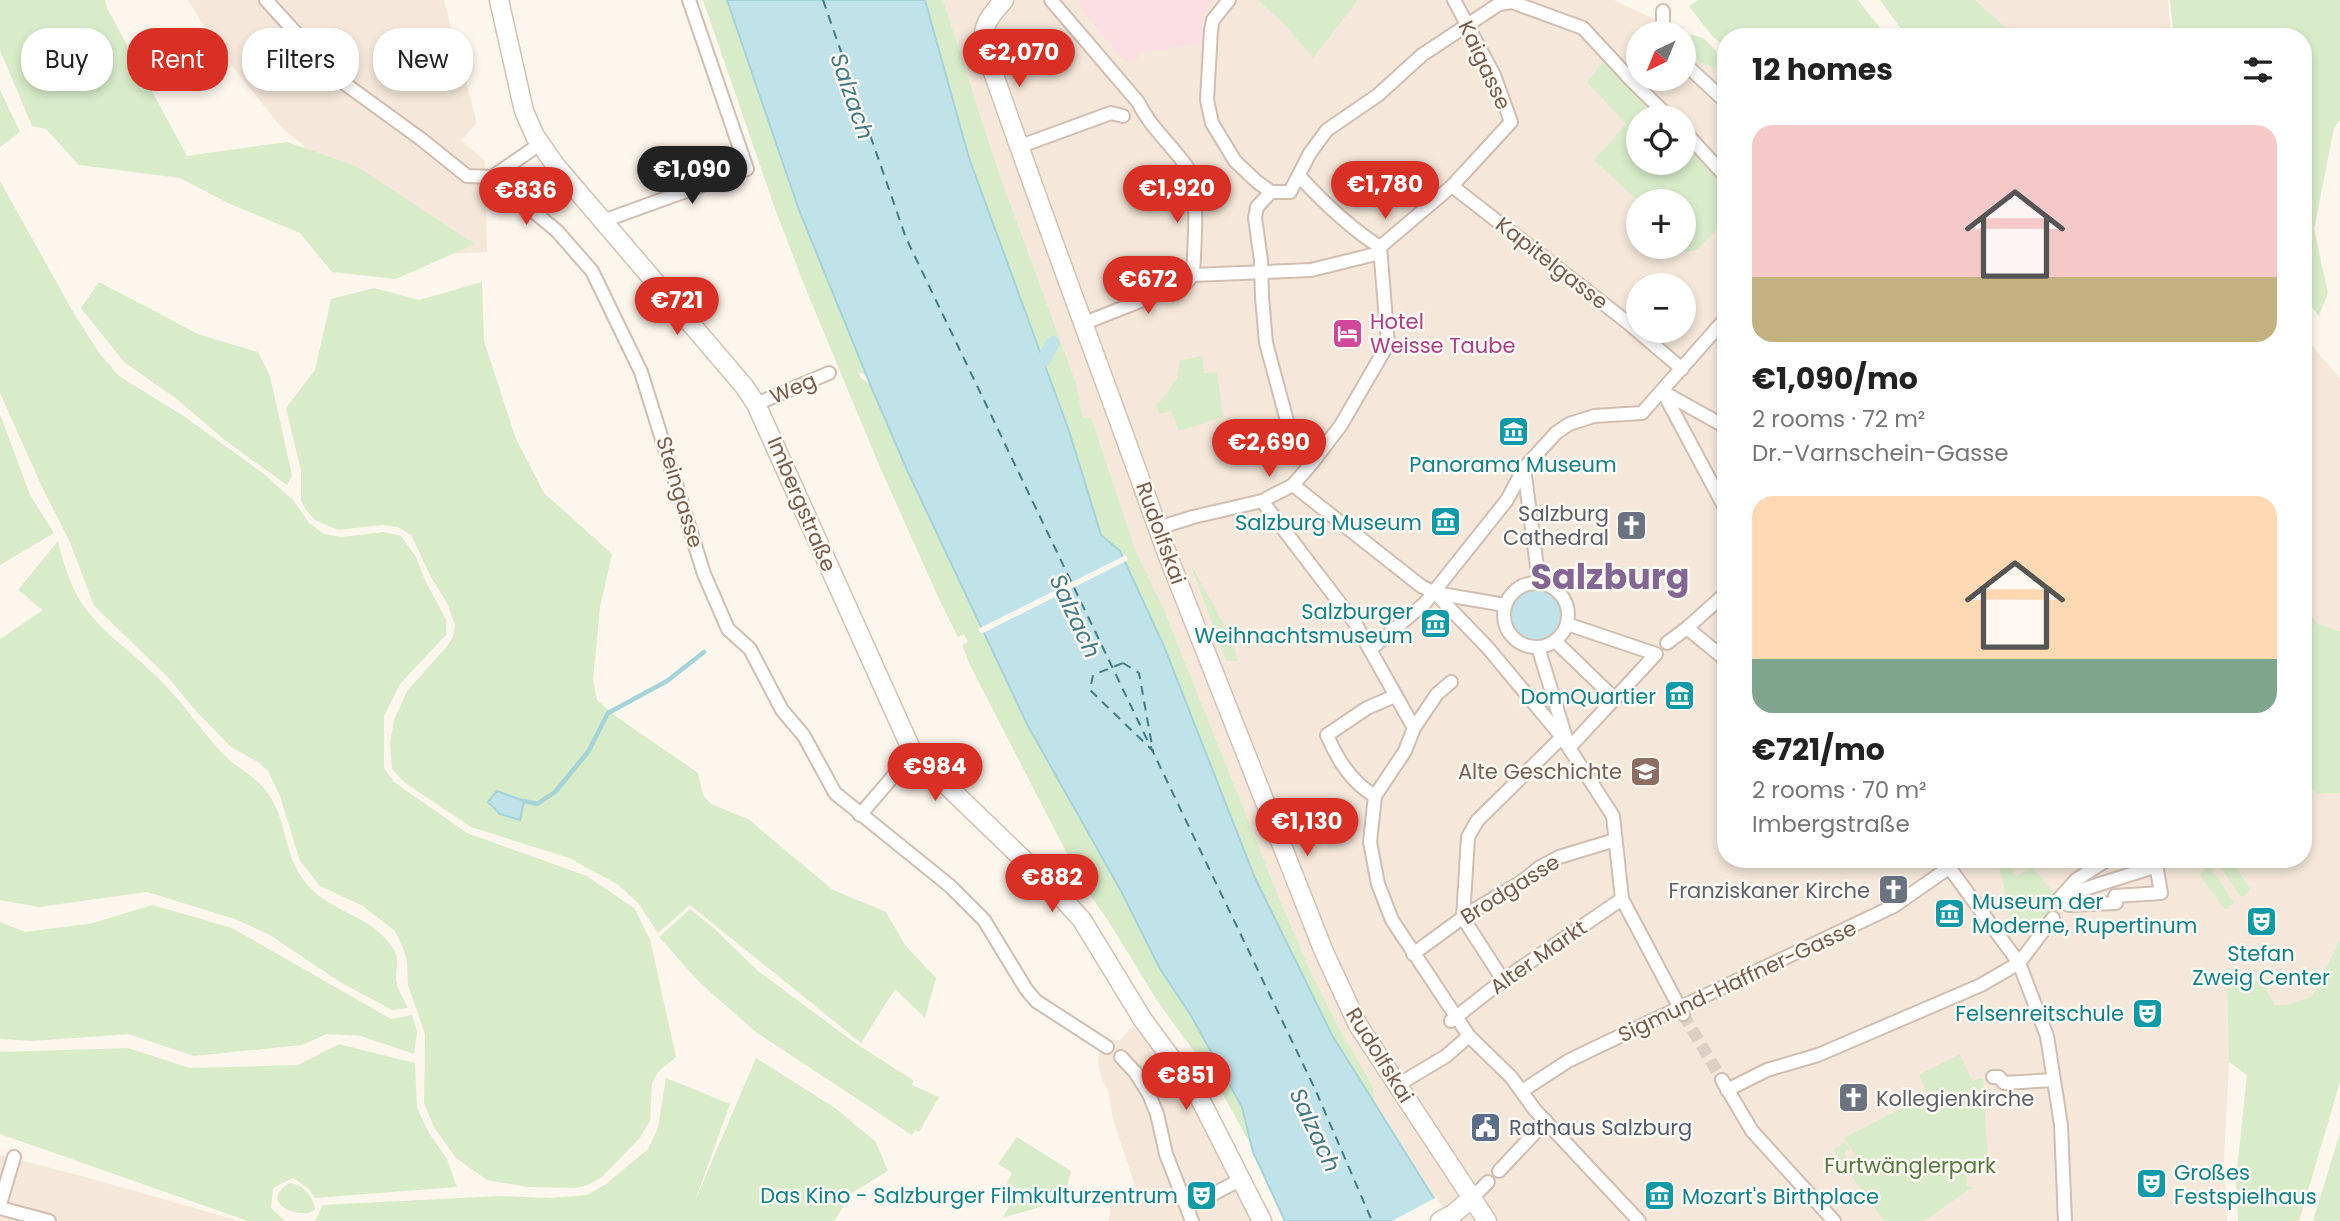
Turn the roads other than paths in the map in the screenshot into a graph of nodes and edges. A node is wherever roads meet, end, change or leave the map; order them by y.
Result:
1 (266, 0) edge
2 (499, 0) edge
3 (689, 0) edge
4 (1002, 0) edge
5 (1051, 0) edge
6 (1229, 0) edge
7 (1454, 0) edge
8 (1663, 11) dead end
9 (1663, 21) edge
10 (1468, 27) junction
11 (1696, 74) edge
12 (1717, 94) edge
13 (1657, 105) edge
14 (1123, 116) dead end
15 (540, 144) junction
16 (1696, 144) edge
17 (1018, 146) junction
18 (1717, 167) edge
19 (1298, 176) junction
20 (492, 177) junction
21 (1452, 186) junction
22 (1271, 192) junction
23 (603, 221) junction
24 (1380, 250) junction
25 (1261, 273) junction
26 (1194, 275) junction
27 (1082, 324) junction
28 (1717, 328) edge
29 (1682, 369) junction
30 (829, 373) dead end
31 (1662, 392) junction
32 (756, 404) junction
33 (1717, 422) edge
34 (1309, 466) junction
35 (1524, 468) junction
36 (1293, 485) junction
37 (1717, 493) edge
38 (1262, 502) junction
39 (1158, 528) junction
40 (1539, 582) junction
41 (1435, 593) junction
42 (1717, 601) edge
43 (1505, 605) junction
44 (1567, 624) junction
45 (1686, 628) junction
46 (1555, 641) junction
47 (1667, 643) dead end
48 (1538, 647) junction
49 (1370, 650) junction
50 (1717, 653) edge
51 (1451, 682) dead end
52 (1395, 696) junction
53 (1614, 698) junction
54 (1414, 728) junction
55 (1565, 743) junction
56 (913, 753) junction
57 (1375, 796) junction
58 (860, 815) junction
59 (1615, 840) junction
60 (1940, 868) edge
61 (1950, 868) edge
62 (2094, 868) edge
63 (2142, 868) edge
64 (2157, 868) edge
65 (1622, 899) junction
66 (2067, 903) junction
67 (1463, 918) junction
68 (2053, 918) dead end
69 (1413, 954) junction
70 (2020, 963) junction
71 (1503, 980) junction
72 (1682, 1011) junction
73 (1453, 1019) junction
74 (1469, 1036) junction
75 (1107, 1047) dead end
76 (1121, 1057) dead end
77 (1993, 1077) dead end
78 (1406, 1080) dead end
79 (2054, 1080) junction
80 (1522, 1091) junction
81 (1546, 1121) junction
82 (13, 1157) dead end
83 (1499, 1171) dead end
84 (1242, 1179) junction
85 (1488, 1182) dead end
86 (1471, 1199) junction
87 (0, 1206) edge
88 (1188, 1207) junction
89 (1447, 1218) edge
90 (50, 1221) edge
91 (1192, 1221) edge
92 (1262, 1221) edge
93 (1487, 1221) edge
94 (1639, 1221) edge
95 (1834, 1221) edge
96 (2065, 1221) edge

1 - 20 street
2 - 15 main road, Imbergstraße
3 - 23 street
4 - 17 main road, Rudolfskai
5 - 26 street
6 - 22 street
7 - 10 street, Kaigasse
8 - 9 street
10 - 13 street
10 - 19 street
10 - 21 street, Kaigasse
11 - 12 street
14 - 17 street
15 - 20 street
15 - 23 main road, Imbergstraße
16 - 18 street
17 - 27 main road, Rudolfskai
19 - 22 street
19 - 24 street
20 - 58 street, Steingasse
21 - 24 street, Kaigasse
21 - 29 street, Kapitelgasse
22 - 25 street
23 - 32 main road, Imbergstraße
24 - 25 street
24 - 34 street
25 - 26 street
25 - 34 street
26 - 27 street
27 - 39 main road, Rudolfskai
28 - 29 street
29 - 31 street
30 - 32 street, Weg
31 - 33 street
31 - 35 street
31 - 37 street
32 - 56 main road, Imbergstraße
34 - 36 street
35 - 40 street
35 - 41 street
36 - 38 street
36 - 41 street
38 - 39 street
38 - 49 street
39 - 86 main road, Rudolfskai
40 - 43 street
40 - 44 street
41 - 43 street
41 - 49 street
41 - 55 street
42 - 45 street
43 - 48 street
44 - 46 street
44 - 53 street
45 - 47 street
45 - 50 street
46 - 48 street
46 - 53 street
48 - 55 street
49 - 52 street
51 - 54 street
52 - 54 street
52 - 57 street
53 - 55 street
54 - 57 street
55 - 59 street
55 - 67 street
56 - 58 street
56 - 84 main road, Imbergstraße
57 - 69 street
58 - 75 street, Steingasse
59 - 65 street
59 - 67 street, Brodgasse
60 - 72 street, Sigmund-Haffner-Gasse
61 - 70 street
62 - 66 street
63 - 66 street
64 - 66 street
65 - 71 street, Alter Markt
65 - 72 street
67 - 69 street, Brodgasse
67 - 71 street
68 - 70 street
69 - 73 street
70 - 79 street
70 - 95 street
71 - 73 street, Alter Markt
72 - 80 street, Sigmund-Haffner-Gasse
73 - 74 street
74 - 78 street
74 - 80 street
76 - 88 street
77 - 79 street
79 - 96 street
80 - 81 street
81 - 83 street
81 - 94 street
82 - 87 street
84 - 88 street
84 - 92 main road, Imbergstraße
85 - 86 street
86 - 89 main road
86 - 93 main road, Rudolfskai
87 - 90 street
88 - 91 street

